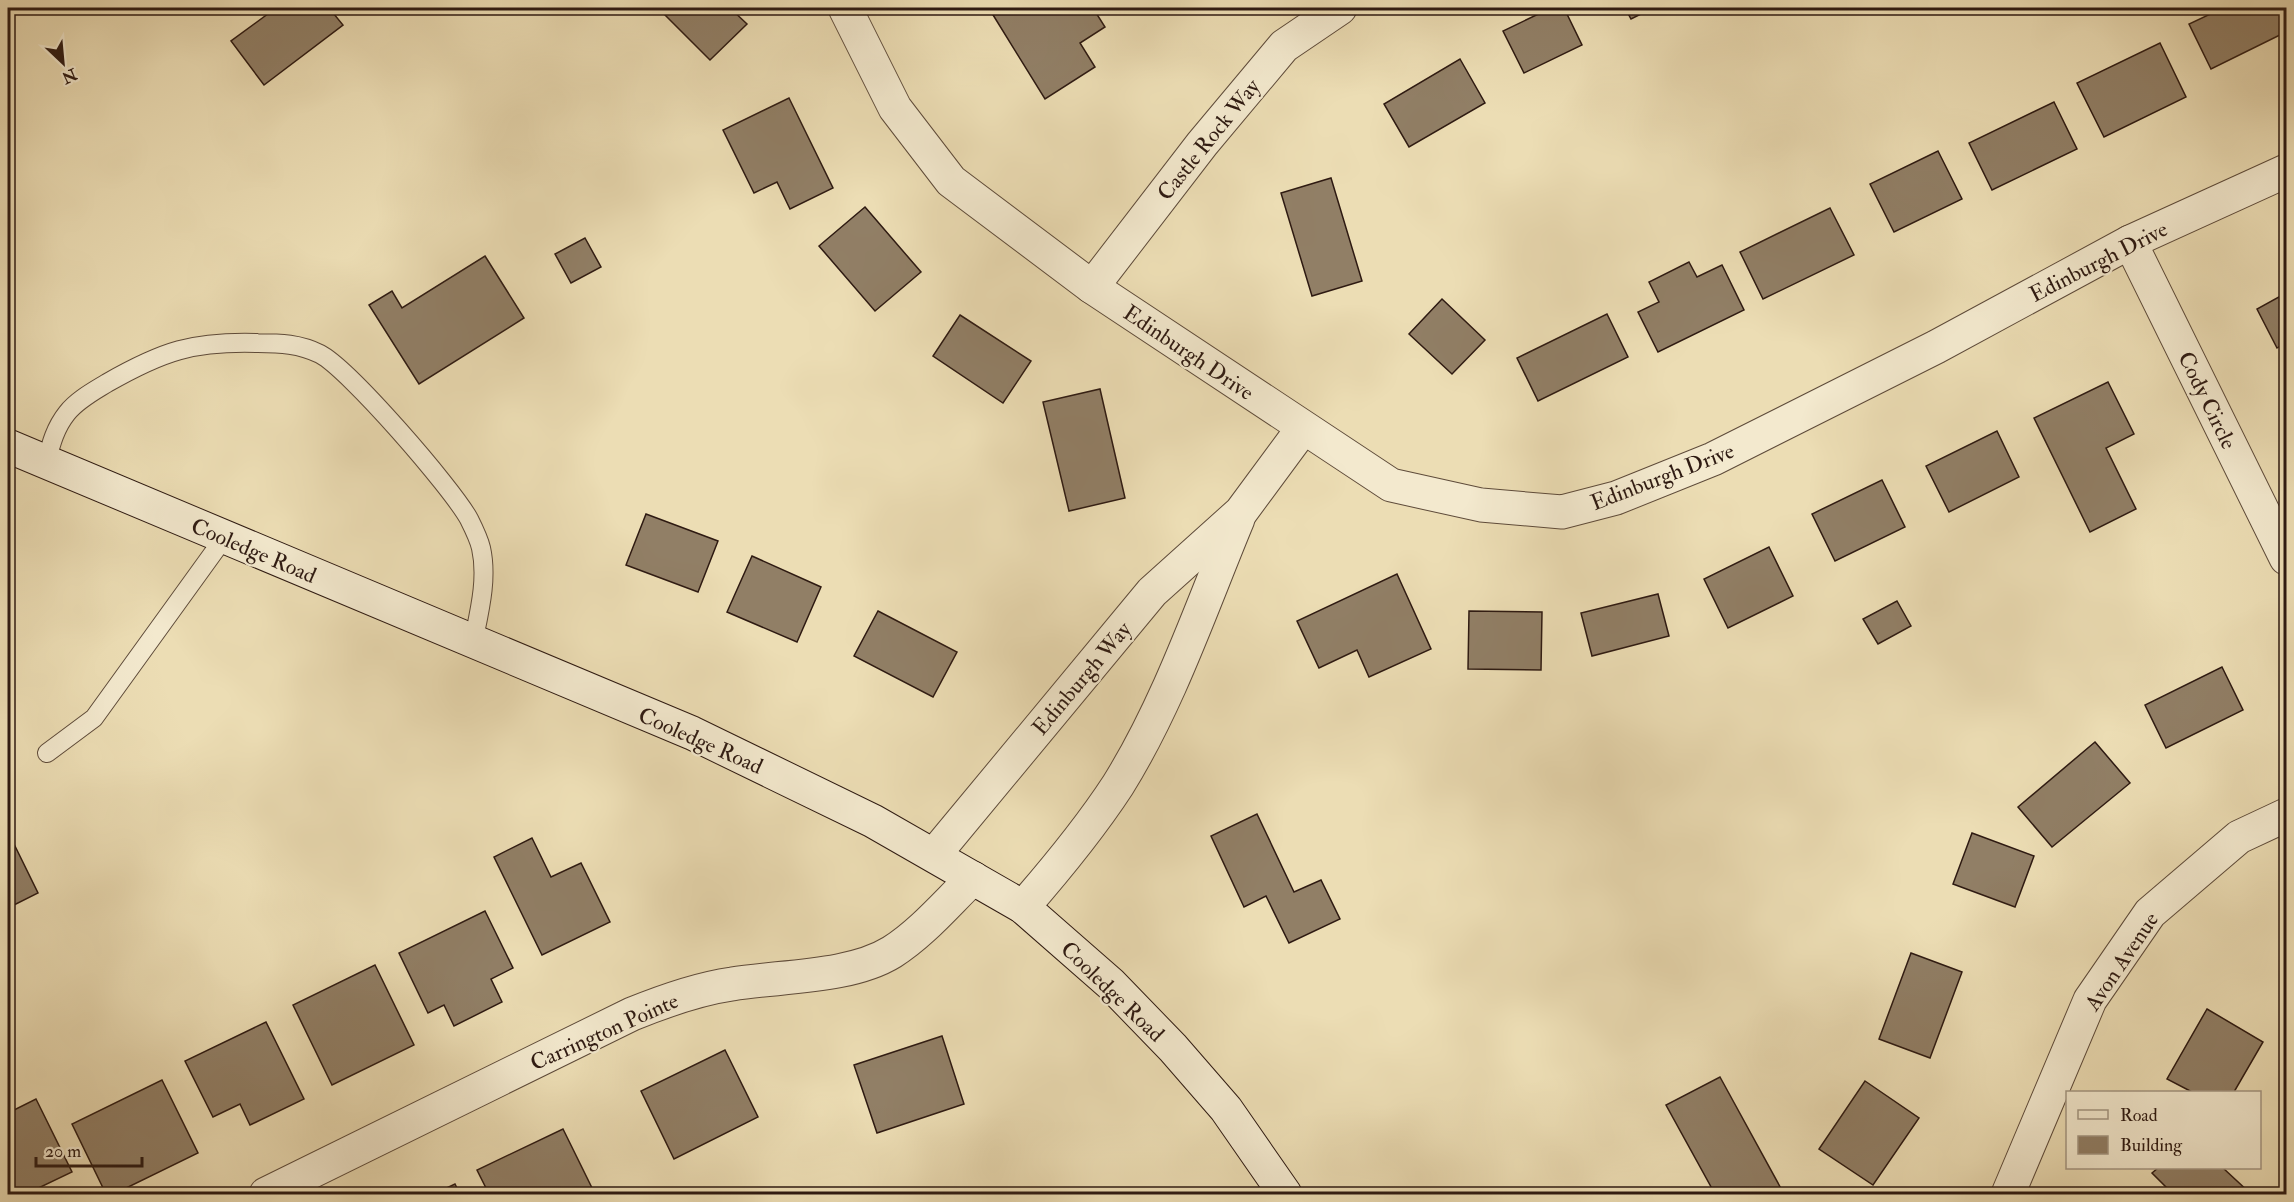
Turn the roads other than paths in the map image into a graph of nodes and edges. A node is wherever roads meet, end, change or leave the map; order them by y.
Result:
1 (845, 8) edge
2 (1340, 8) edge
3 (2286, 171) edge
4 (2130, 242) junction
5 (1092, 287) junction
6 (1304, 428) junction
7 (8, 446) edge
8 (46, 462) junction
9 (1241, 512) junction
10 (224, 538) junction
11 (2286, 558) edge
12 (473, 643) junction
13 (47, 753) dead end
14 (2286, 815) edge
15 (934, 855) junction
16 (973, 878) junction
17 (1023, 907) junction
18 (266, 1194) edge
19 (1285, 1194) edge
20 (2008, 1194) edge

1 - 5 street, Edinburgh Drive
2 - 5 street, Castle Rock Way
3 - 4 street, Edinburgh Drive
4 - 6 street, Edinburgh Drive
4 - 11 street, Cody Circle
5 - 6 street, Edinburgh Drive
6 - 9 street, Edinburgh Way
7 - 8 street, Cooledge Road
8 - 10 street, Cooledge Road
8 - 12 lane
9 - 15 street, Edinburgh Way
9 - 17 street, Edinburgh Way
10 - 12 street, Cooledge Road
10 - 13 lane
12 - 15 street, Cooledge Road
14 - 20 street, Avon Avenue
15 - 16 street, Cooledge Road
16 - 17 street, Cooledge Road
16 - 18 street, Carrington Pointe
17 - 19 street, Cooledge Road

